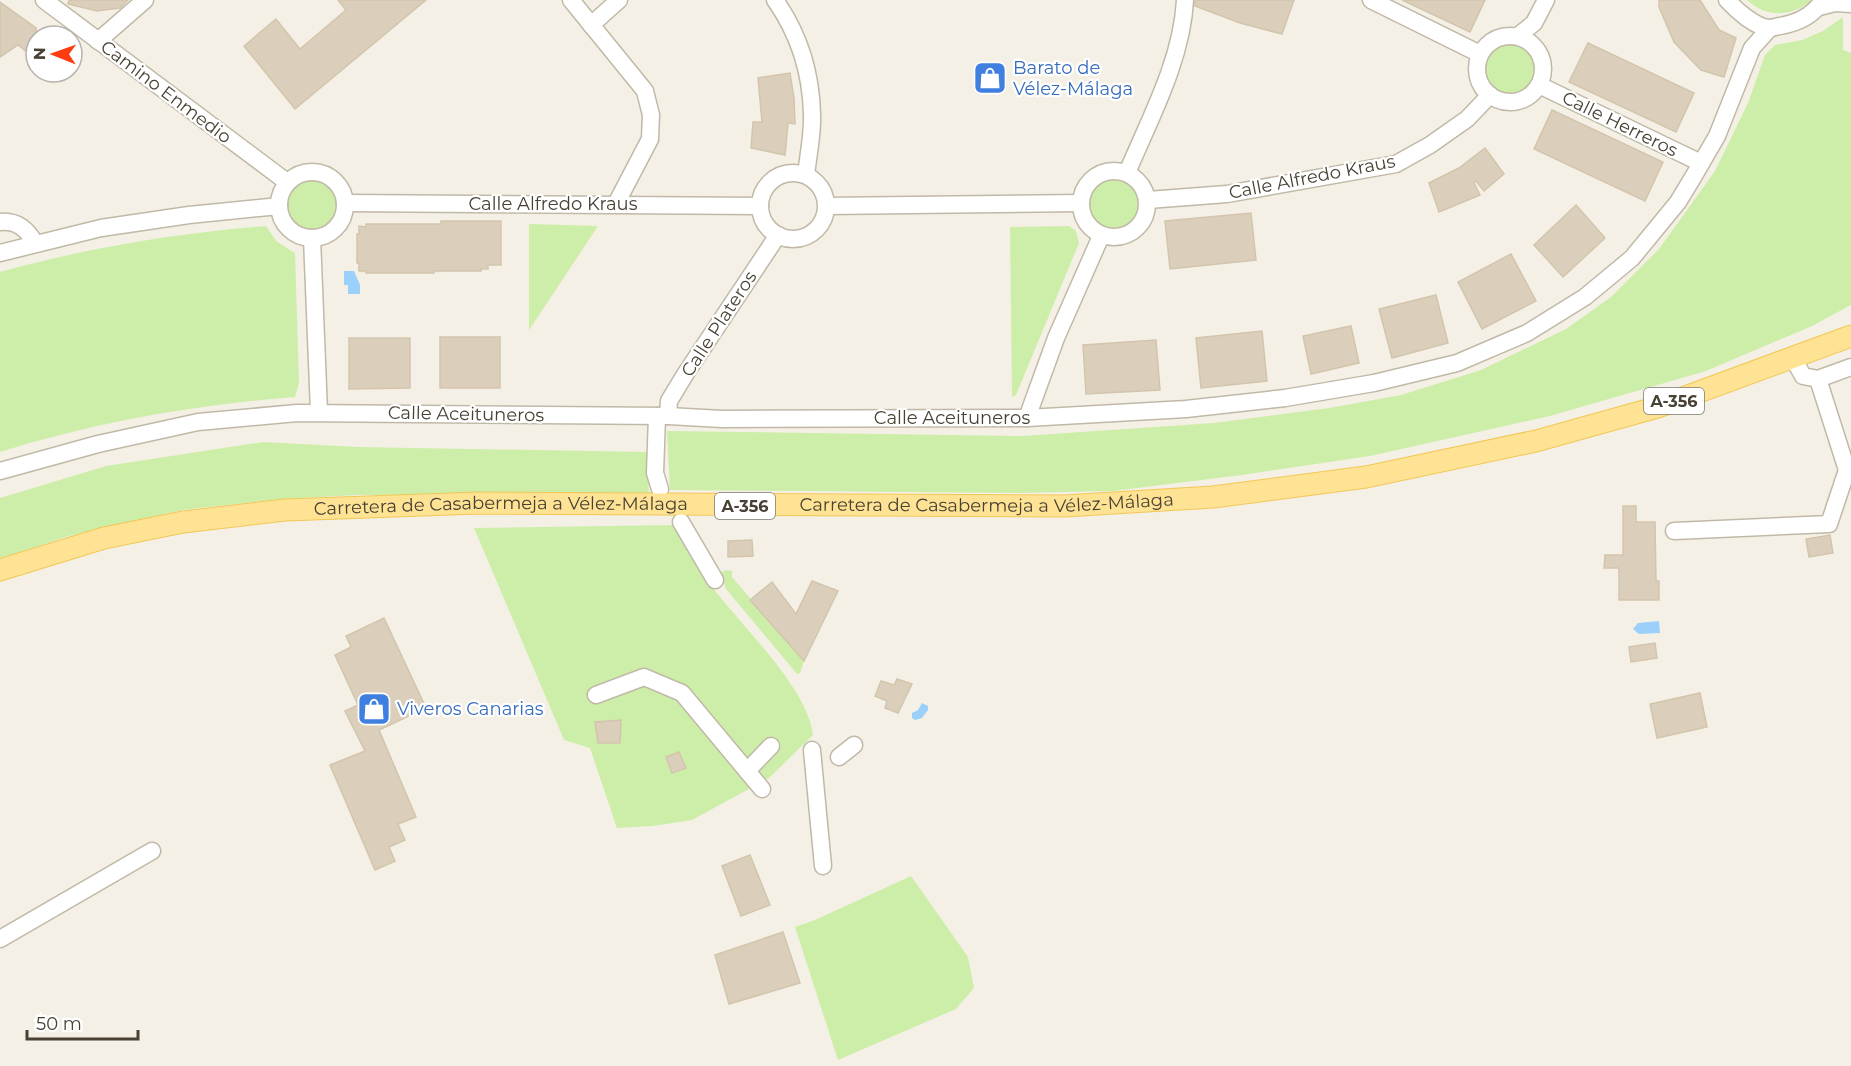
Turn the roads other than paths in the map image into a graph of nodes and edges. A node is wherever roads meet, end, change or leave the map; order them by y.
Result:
1 (44, 0) edge
2 (145, 0) edge
3 (572, 0) edge
4 (619, 0) edge
5 (775, 0) edge
6 (1185, 0) edge
7 (1371, 0) edge
8 (1546, 0) edge
9 (1727, 0) edge
10 (1821, 4) edge
11 (1851, 4) edge
12 (1744, 17) junction
13 (1534, 23) junction
14 (591, 25) junction
15 (1770, 28) junction
16 (1518, 36) junction
17 (98, 40) junction
18 (1533, 44) junction
19 (1752, 48) junction
20 (1480, 54) junction
21 (1539, 85) junction
22 (1490, 95) junction
23 (1701, 163) junction
24 (1127, 173) junction
25 (806, 176) junction
26 (287, 182) junction
27 (1148, 200) junction
28 (345, 203) junction
29 (1081, 203) junction
30 (616, 204) junction
31 (279, 206) junction
32 (760, 206) junction
33 (827, 206) junction
34 (0, 222) edge
35 (778, 235) junction
36 (1101, 236) junction
37 (312, 238) junction
38 (35, 243) junction
39 (0, 253) edge
40 (1851, 324) edge
41 (1851, 336) edge
42 (1793, 358) junction
43 (1851, 367) edge
44 (1818, 379) junction
45 (319, 412) junction
46 (662, 416) junction
47 (1027, 418) junction
48 (0, 471) edge
49 (660, 489) dead end
50 (681, 522) dead end
51 (1674, 531) dead end
52 (0, 570) edge
53 (715, 580) dead end
54 (596, 695) dead end
55 (854, 745) dead end
56 (771, 746) dead end
57 (812, 750) dead end
58 (839, 757) dead end
59 (747, 771) junction
60 (762, 789) dead end
61 (152, 851) dead end
62 (823, 866) dead end
63 (0, 939) edge

1 - 17 street, Camino Enmedio
2 - 17 street
3 - 14 street
4 - 14 street
5 - 25 street
6 - 24 street
7 - 20 street
8 - 13 street
9 - 12 street
10 - 11 street
10 - 15 street
12 - 15 street
12 - 19 street
13 - 16 street
13 - 18 street
14 - 30 street
15 - 19 street, Calle Aceituneros
16 - 18 street
16 - 20 street
17 - 26 street, Camino Enmedio
18 - 21 street
19 - 23 street, Calle Aceituneros
20 - 22 street
21 - 22 street
21 - 23 street, Calle Herreros
22 - 27 street, Calle Alfredo Kraus
23 - 47 street, Calle Aceituneros
24 - 27 street
24 - 29 street
25 - 32 street
25 - 33 street
26 - 28 street
26 - 31 street
27 - 36 street
28 - 30 street, Calle Alfredo Kraus
28 - 37 street
29 - 33 street
29 - 36 street
30 - 32 street, Calle Alfredo Kraus
31 - 37 street
31 - 38 street
32 - 35 street
33 - 35 street
34 - 38 street
35 - 46 street, Calle Plateros
36 - 47 street
37 - 45 street
38 - 39 street
40 - 42 main road
41 - 42 main road, Carretera de Casabermeja a Vélez-Málaga / A-356
42 - 44 street
42 - 52 main road, Carretera de Casabermeja a Vélez-Málaga / A-356
43 - 44 street
44 - 51 street
45 - 46 street, Calle Aceituneros
45 - 48 street, Calle Aceituneros
46 - 47 street, Calle Aceituneros
46 - 49 street, Calle Plateros
50 - 53 street
54 - 59 street
55 - 58 street
56 - 59 street
57 - 62 street
59 - 60 street
61 - 63 street

